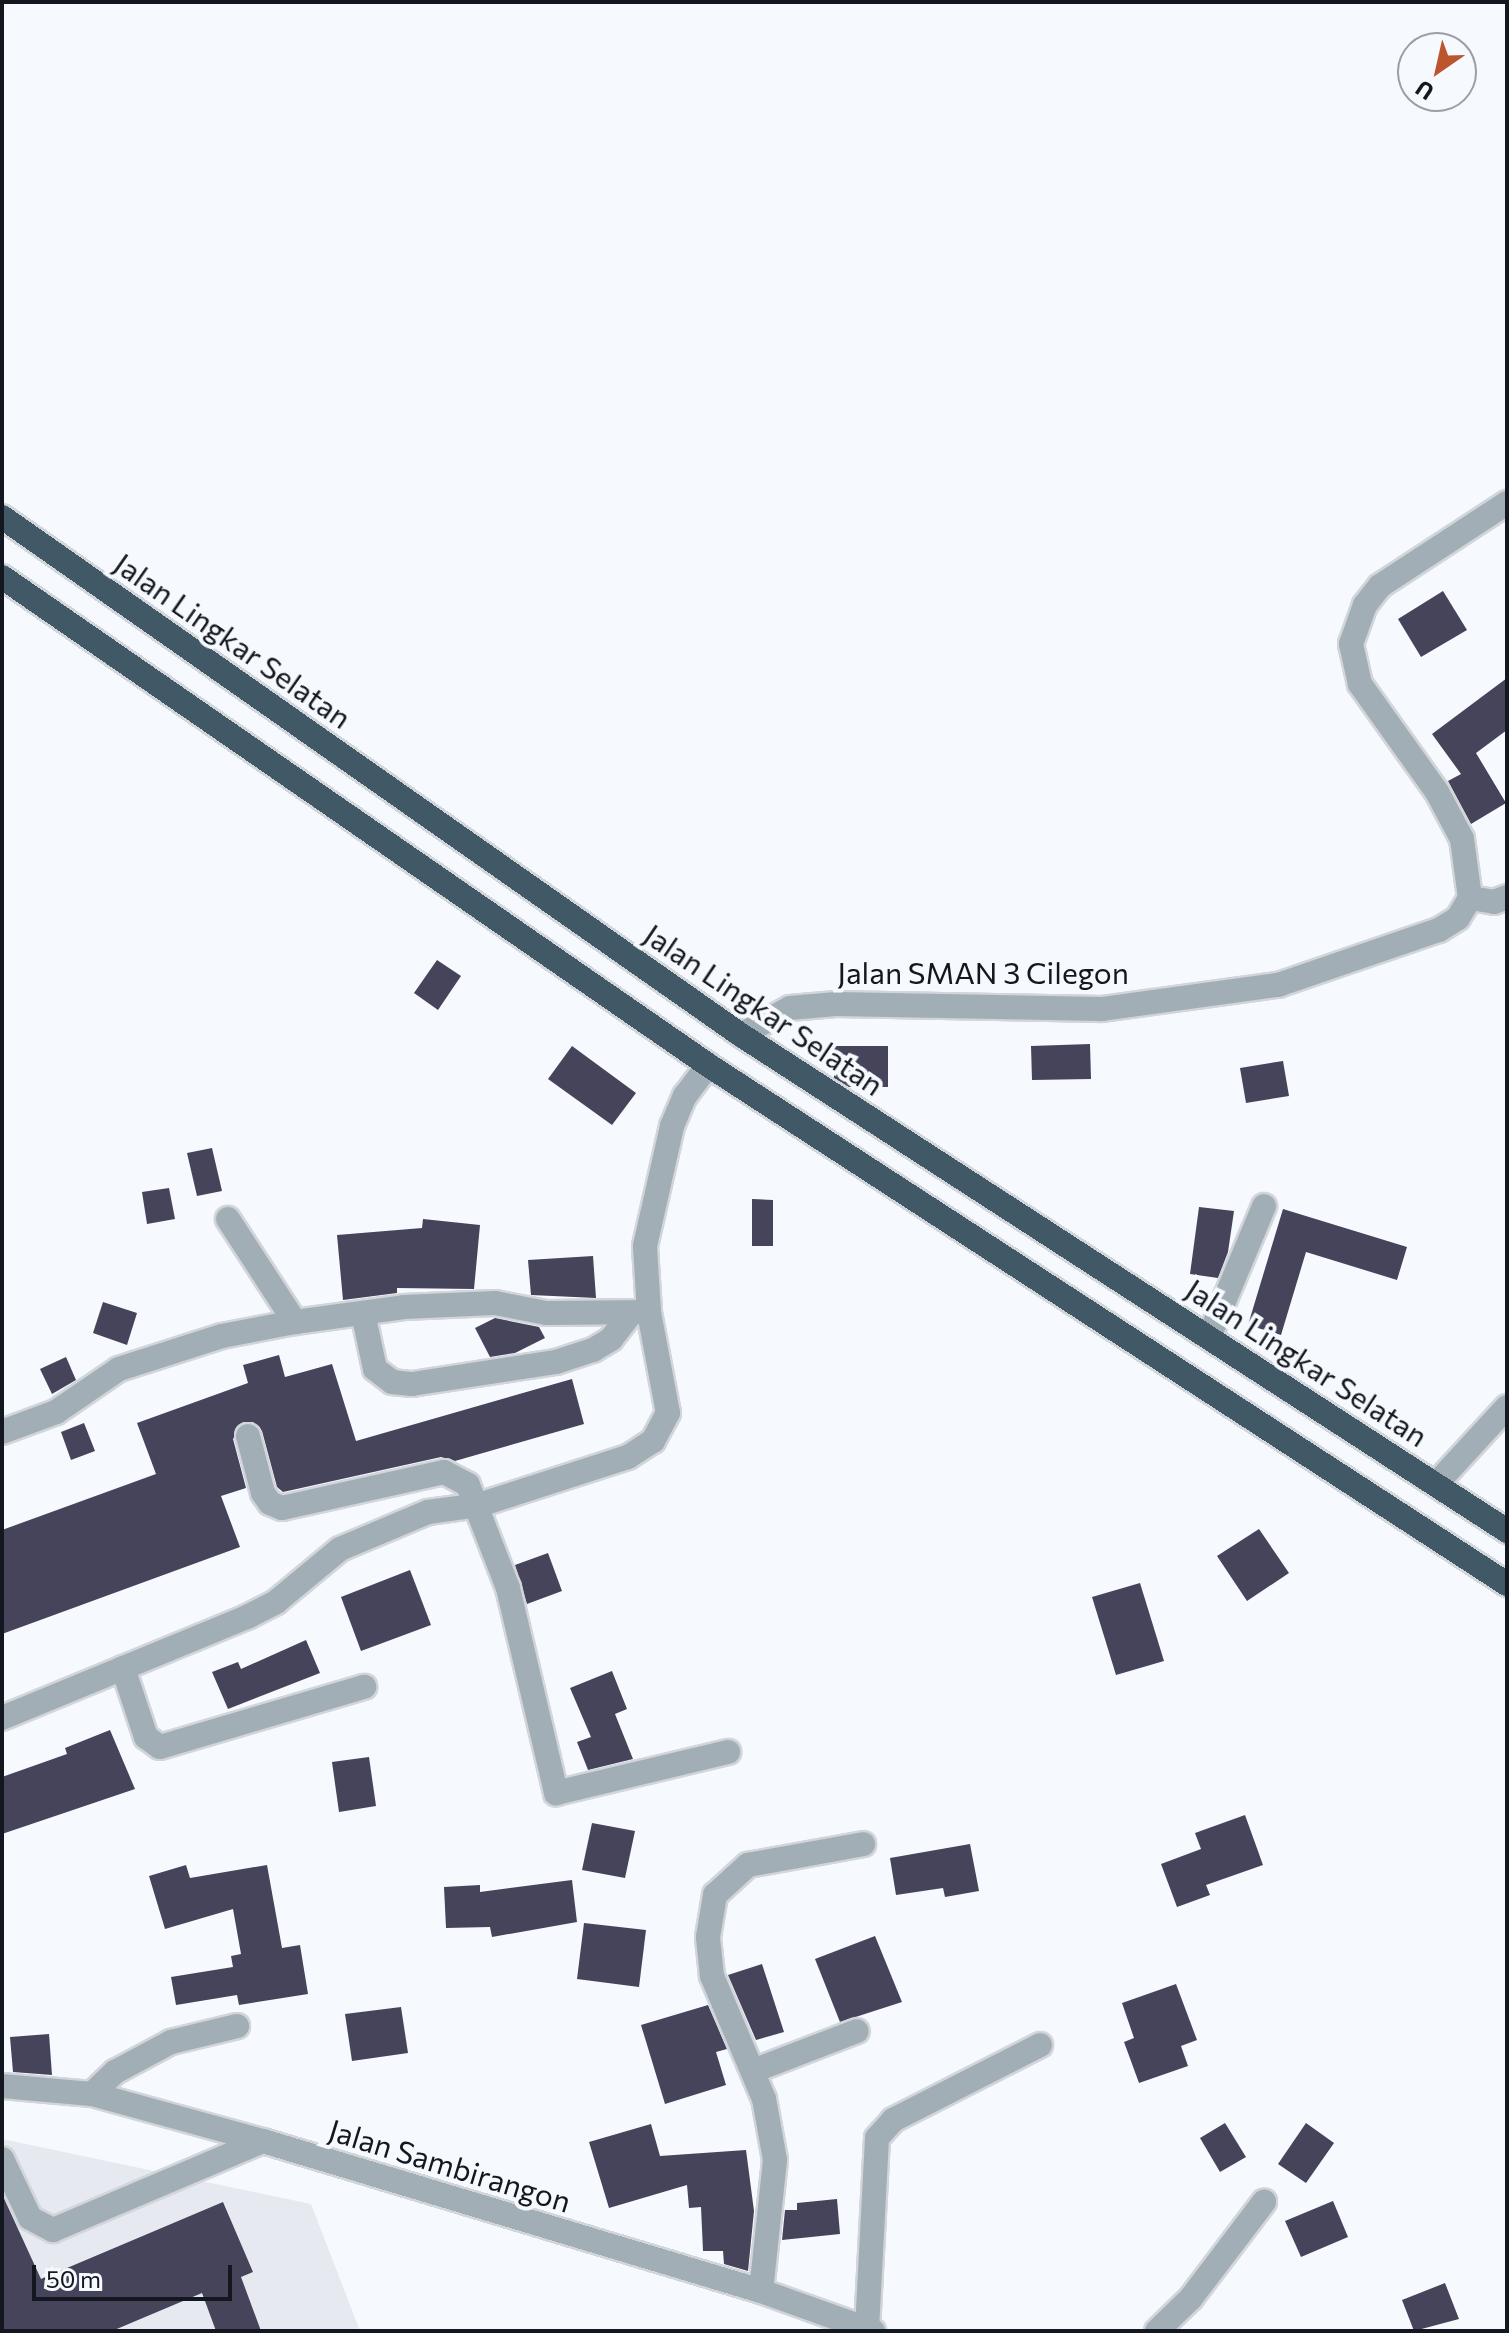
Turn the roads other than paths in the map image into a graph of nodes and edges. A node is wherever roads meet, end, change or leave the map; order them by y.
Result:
1 (1507, 503) edge
2 (2, 517) edge
3 (2, 577) edge
4 (1507, 897) edge
5 (1470, 898) junction
6 (741, 1035) junction
7 (708, 1065) junction
8 (1264, 1206) dead end
9 (228, 1219) dead end
10 (363, 1313) junction
11 (639, 1313) junction
12 (295, 1322) junction
13 (1209, 1337) junction
14 (1507, 1407) edge
15 (2, 1432) edge
16 (248, 1436) dead end
17 (1437, 1483) junction
18 (479, 1505) junction
19 (1507, 1531) edge
20 (1507, 1584) edge
21 (123, 1668) junction
22 (364, 1687) dead end
23 (2, 1718) edge
24 (728, 1752) dead end
25 (863, 1844) dead end
26 (237, 2026) dead end
27 (857, 2031) dead end
28 (1040, 2045) dead end
29 (753, 2071) junction
30 (2, 2086) edge
31 (92, 2094) junction
32 (263, 2141) junction
33 (2, 2159) edge
34 (1264, 2202) dead end
35 (761, 2291) junction
36 (804, 2307) junction
37 (870, 2330) edge
38 (809, 2331) edge
39 (1157, 2331) edge

1 - 5 street
2 - 6 highway, Jalan Lingkar Selatan
3 - 7 highway
4 - 5 street
5 - 6 street, Jalan SMAN 3 Cilegon
6 - 7 highway
6 - 13 highway, Jalan Lingkar Selatan
7 - 11 street
7 - 20 highway
8 - 13 street
9 - 12 street
10 - 11 street
10 - 11 street
10 - 12 street
11 - 18 street
12 - 15 street
13 - 17 highway, Jalan Lingkar Selatan
14 - 17 street
16 - 18 street
17 - 19 highway, Jalan Lingkar Selatan
18 - 21 street
18 - 24 street
21 - 22 street
21 - 23 street
25 - 29 street
26 - 31 street
27 - 29 street
28 - 37 street
29 - 35 street
30 - 31 street, Jalan Sambirangon
31 - 32 street, Jalan Sambirangon
32 - 33 street
32 - 35 street, Jalan Sambirangon
34 - 39 street
35 - 36 street, Jalan Sambirangon
36 - 37 street, Jalan Sambirangon
36 - 38 street

